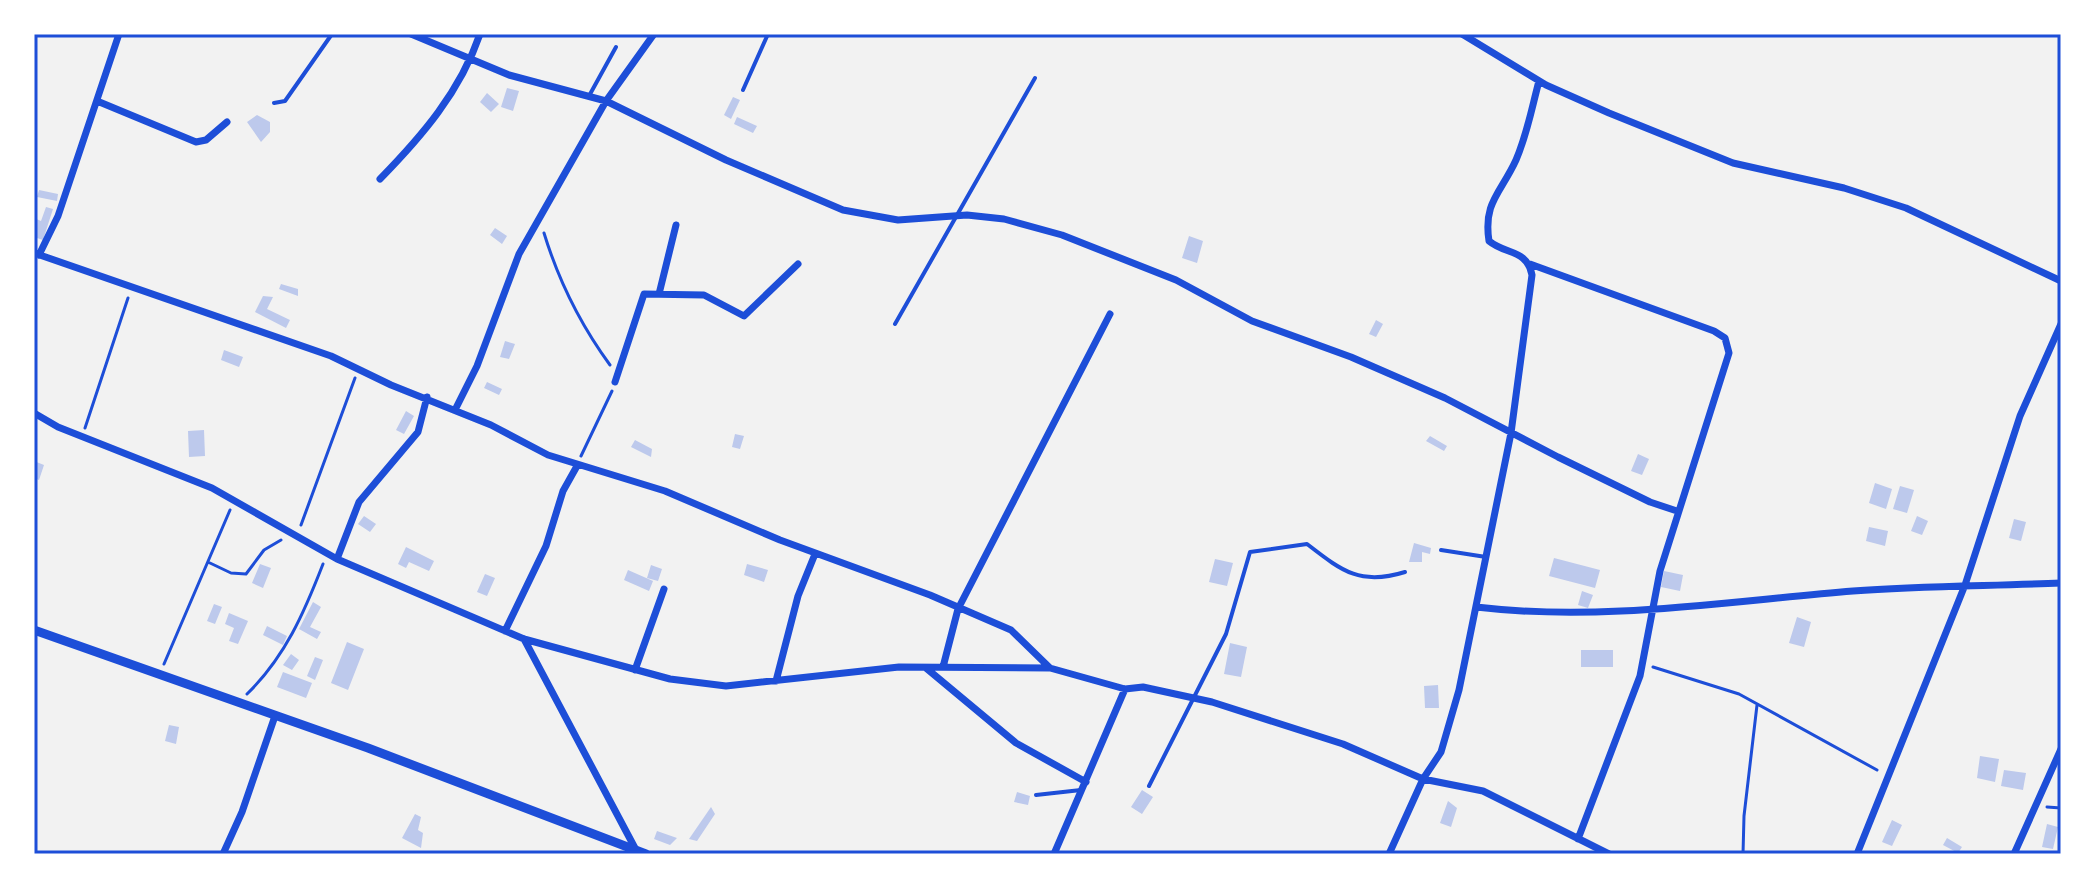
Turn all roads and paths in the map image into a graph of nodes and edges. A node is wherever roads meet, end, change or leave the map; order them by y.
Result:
1 (119, 34) edge
2 (332, 34) edge
3 (411, 34) edge
4 (480, 34) edge
5 (654, 34) edge
6 (768, 34) edge
7 (1462, 34) edge
8 (616, 47) dead end
9 (471, 61) junction
10 (1035, 78) dead end
11 (1539, 81) junction
12 (743, 90) dead end
13 (589, 96) junction
14 (97, 101) junction
15 (606, 101) junction
16 (274, 103) dead end
17 (227, 122) dead end
18 (380, 179) dead end
19 (956, 216) junction
20 (540, 218) junction
21 (676, 225) dead end
22 (37, 254) edge
23 (798, 264) dead end
24 (1530, 264) junction
25 (2061, 281) edge
26 (132, 287) junction
27 (659, 294) junction
28 (1110, 314) dead end
29 (895, 324) dead end
30 (2061, 324) edge
31 (357, 370) junction
32 (615, 382) junction
33 (427, 397) junction
34 (455, 410) junction
35 (34, 413) edge
36 (1511, 433) junction
37 (82, 437) junction
38 (577, 466) junction
39 (234, 503) junction
40 (1677, 511) junction
41 (300, 537) junction
42 (1441, 550) dead end
43 (328, 553) junction
44 (815, 554) junction
45 (1486, 557) junction
46 (337, 559) junction
47 (209, 563) junction
48 (1405, 572) dead end
49 (2061, 583) edge
50 (1965, 585) junction
51 (664, 589) dead end
52 (1476, 607) junction
53 (1652, 608) junction
54 (958, 609) junction
55 (34, 630) edge
56 (505, 631) junction
57 (524, 639) junction
58 (1642, 663) junction
59 (925, 667) junction
60 (943, 667) junction
61 (1050, 668) junction
62 (635, 670) junction
63 (159, 674) junction
64 (776, 681) junction
65 (1125, 689) junction
66 (1193, 698) junction
67 (238, 704) junction
68 (1757, 705) junction
69 (275, 716) junction
70 (2061, 749) edge
71 (1888, 776) junction
72 (1423, 779) junction
73 (1085, 786) junction
74 (1149, 786) dead end
75 (1036, 795) dead end
76 (1578, 839) junction
77 (641, 852) edge
78 (223, 854) edge
79 (1054, 854) edge
80 (1389, 854) edge
81 (1609, 854) edge
82 (1743, 854) edge
83 (1857, 854) edge
84 (2014, 854) edge

1 - 14 street
2 - 16 lane
3 - 9 street
4 - 9 street
5 - 15 street
6 - 12 lane
7 - 11 street
8 - 13 lane
9 - 13 street
9 - 18 street
10 - 19 lane
11 - 24 street
11 - 25 street
13 - 15 street
14 - 17 street
14 - 22 street
15 - 19 street
15 - 20 street
19 - 29 lane
19 - 36 street
20 - 32 path
20 - 34 street
21 - 27 street
22 - 26 street
23 - 27 street
24 - 36 street
24 - 40 street
26 - 31 street
26 - 37 path
27 - 32 street
28 - 54 street
30 - 50 street
31 - 33 street
31 - 41 path
32 - 38 path
33 - 34 street
33 - 46 street
34 - 38 street
35 - 37 street
36 - 40 street
36 - 45 street
37 - 39 street
38 - 44 street
38 - 56 street
39 - 41 street
39 - 47 path
40 - 53 street
41 - 43 street
41 - 47 path
42 - 45 lane
43 - 46 street
43 - 67 path
44 - 54 street
44 - 64 street
45 - 52 street
46 - 56 street
47 - 63 path
48 - 66 lane
49 - 50 street
50 - 53 street
50 - 71 street
51 - 62 street
52 - 53 street
52 - 72 street
53 - 58 street
54 - 60 street
54 - 61 street
55 - 63 street
56 - 57 street
57 - 62 street
57 - 77 street
58 - 68 path
58 - 76 street
59 - 60 street
59 - 64 street
59 - 73 street
60 - 61 street
61 - 65 street
62 - 64 street
63 - 67 street
65 - 66 street
65 - 73 street
66 - 72 street
66 - 74 lane
67 - 69 street
68 - 71 path
68 - 82 path
69 - 77 street
69 - 78 street
70 - 84 street
71 - 83 street
72 - 76 street
72 - 80 street
73 - 75 lane
73 - 79 street
76 - 81 street

